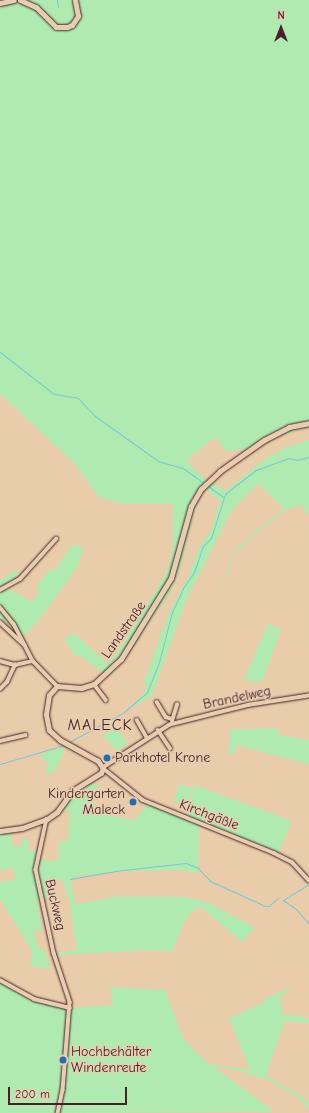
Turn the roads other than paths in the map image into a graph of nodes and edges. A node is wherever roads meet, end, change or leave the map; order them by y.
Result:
1 (14, 0) edge
2 (20, 0) edge
3 (75, 0) edge
4 (0, 3) edge
5 (309, 423) edge
6 (56, 539) dead end
7 (0, 590) edge
8 (0, 607) edge
9 (0, 622) edge
10 (25, 645) junction
11 (0, 661) edge
12 (33, 661) junction
13 (15, 665) junction
14 (94, 684) junction
15 (57, 686) junction
16 (0, 689) edge
17 (309, 696) edge
18 (106, 700) dead end
19 (157, 702) dead end
20 (177, 705) dead end
21 (172, 719) junction
22 (137, 720) dead end
23 (170, 725) junction
24 (158, 730) junction
25 (25, 735) dead end
26 (147, 737) junction
27 (0, 741) edge
28 (170, 748) dead end
29 (102, 768) junction
30 (47, 819) junction
31 (0, 831) edge
32 (309, 880) edge
33 (0, 980) edge
34 (70, 1008) junction
35 (58, 1113) edge

1 - 4 street
2 - 3 street
5 - 14 street, Landstraße
6 - 7 street
8 - 10 street
9 - 10 street
10 - 12 street
11 - 13 street
12 - 13 street
12 - 15 street
13 - 16 street
14 - 15 street
14 - 18 street
15 - 29 street
17 - 23 street, Brandelweg
19 - 21 street
20 - 21 street
21 - 23 street
22 - 26 street
23 - 24 street, Brandelweg
24 - 26 street, Brandelweg
24 - 28 street
25 - 27 street
26 - 29 street, Brandelweg
29 - 30 street
29 - 32 street, Kirchgäßle
30 - 31 street
30 - 34 street, Buckweg
33 - 34 street
34 - 35 street, Buckweg

